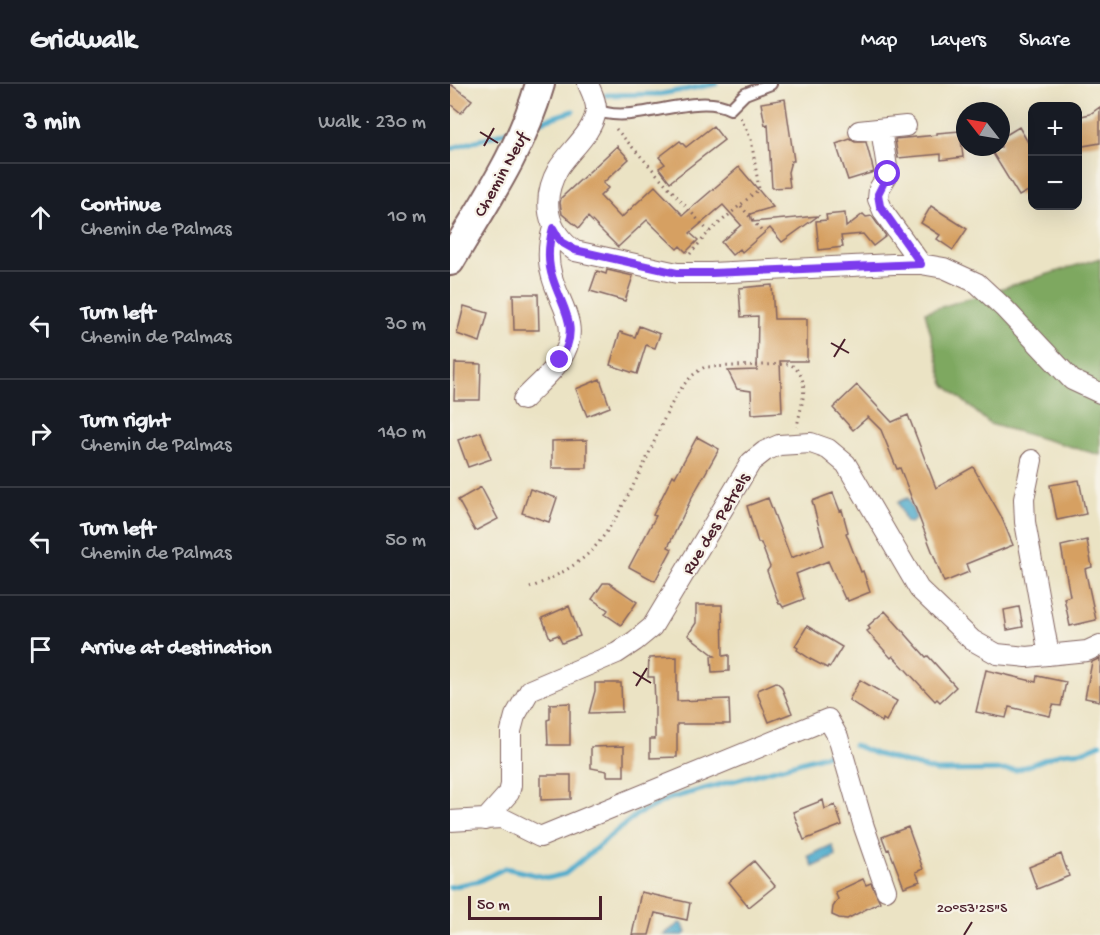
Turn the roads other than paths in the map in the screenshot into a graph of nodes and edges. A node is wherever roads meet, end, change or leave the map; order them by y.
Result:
1 (540, 84) edge
2 (588, 84) edge
3 (771, 84) edge
4 (599, 111) junction
5 (906, 126) dead end
6 (882, 129) junction
7 (859, 130) dead end
8 (553, 228) junction
9 (450, 261) edge
10 (921, 264) junction
11 (1100, 393) edge
12 (523, 400) dead end
13 (1032, 460) dead end
14 (1100, 645) edge
15 (1049, 655) junction
16 (485, 820) junction
17 (450, 821) edge
18 (886, 891) dead end

1 - 9 street, Chemin Neuf
2 - 4 street
3 - 4 lane
4 - 8 street
5 - 6 street
6 - 7 street
6 - 10 street
8 - 10 street
8 - 12 street
10 - 11 street
13 - 15 street
14 - 15 street, Rue des Petrels
15 - 16 street, Rue des Petrels
16 - 17 street
16 - 18 street

